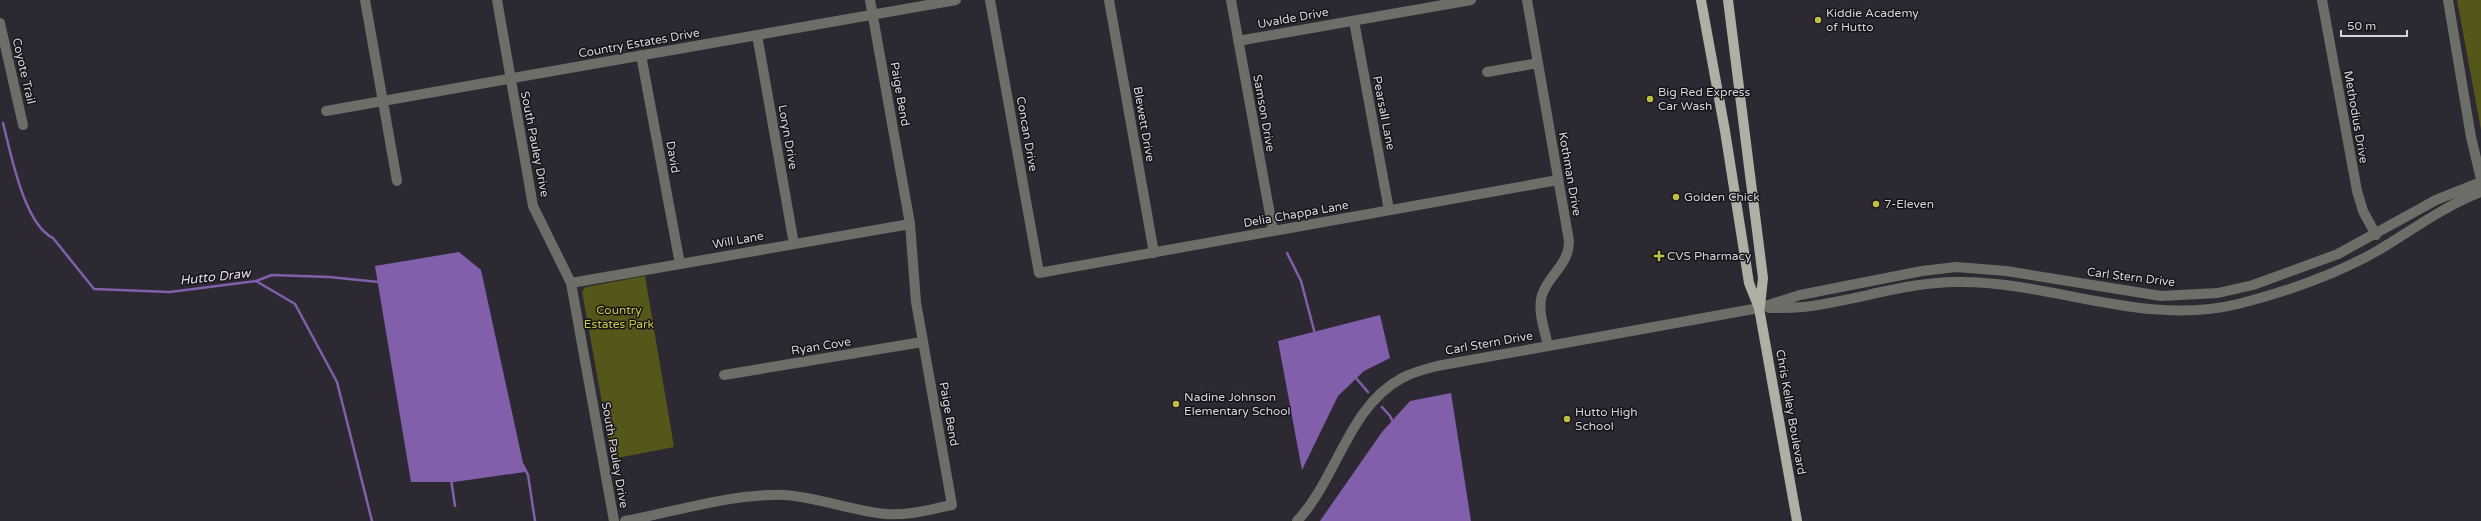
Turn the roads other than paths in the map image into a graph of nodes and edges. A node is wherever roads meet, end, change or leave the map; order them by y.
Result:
1 (365, 0) edge
2 (497, 0) edge
3 (870, 0) edge
4 (956, 0) edge
5 (990, 0) edge
6 (1109, 0) edge
7 (1231, 0) edge
8 (1471, 0) edge
9 (1527, 0) edge
10 (1700, 0) edge
11 (1728, 0) edge
12 (2322, 0) edge
13 (2448, 0) edge
14 (873, 15) junction
15 (1354, 21) junction
16 (0, 23) edge
17 (757, 35) junction
18 (1238, 41) junction
19 (641, 55) junction
20 (1538, 63) junction
21 (1487, 72) dead end
22 (510, 78) junction
23 (383, 101) junction
24 (326, 111) dead end
25 (23, 125) dead end
26 (1558, 180) junction
27 (2481, 180) edge
28 (397, 181) dead end
29 (2481, 192) edge
30 (1389, 210) junction
31 (910, 224) junction
32 (1273, 231) junction
33 (2376, 235) junction
34 (794, 244) junction
35 (1154, 253) junction
36 (680, 264) junction
37 (1039, 273) joint
38 (571, 283) junction
39 (1759, 308) junction
40 (922, 342) junction
41 (1548, 346) junction
42 (724, 375) dead end
43 (614, 521) edge
44 (625, 521) edge
45 (1297, 521) edge
46 (1797, 521) edge

1 - 23 street
2 - 22 street, South Pauley Drive
3 - 14 street, Paige Bend
4 - 14 street, Country Estates Drive
5 - 37 street, Concan Drive
6 - 35 street, Blewett Drive
7 - 18 street, Samson Drive
8 - 15 street, Uvalde Drive
9 - 20 street, Kothman Drive
10 - 39 main road, Chris Kelley Boulevard
11 - 39 main road, Chris Kelley Boulevard
12 - 33 street, Methodius Drive
13 - 27 street
14 - 17 street, Country Estates Drive
14 - 31 street, Paige Bend
15 - 18 street, Uvalde Drive
15 - 30 street, Pearsall Lane
16 - 25 street, Coyote Trail
17 - 19 street, Country Estates Drive
17 - 34 street, Loryn Drive
18 - 32 street, Samson Drive
19 - 22 street, Country Estates Drive
19 - 36 street, David
20 - 21 street
20 - 26 street, Kothman Drive
22 - 23 street, Country Estates Drive
22 - 38 street, South Pauley Drive
23 - 24 street, Country Estates Drive
23 - 28 street
26 - 30 street, Delia Chappa Lane
26 - 41 street, Kothman Drive
27 - 33 street, Carl Stern Drive
29 - 39 street, Carl Stern Drive
30 - 32 street, Delia Chappa Lane
31 - 34 street, Will Lane
31 - 40 street, Paige Bend
32 - 35 street, Delia Chappa Lane
33 - 39 street, Carl Stern Drive
34 - 36 street, Will Lane
35 - 37 street, Delia Chappa Lane
36 - 38 street, Will Lane
38 - 43 street, South Pauley Drive
39 - 41 street, Carl Stern Drive
39 - 46 main road, Chris Kelley Boulevard
40 - 42 street, Ryan Cove
40 - 44 street, Paige Bend
41 - 45 street, Carl Stern Drive

